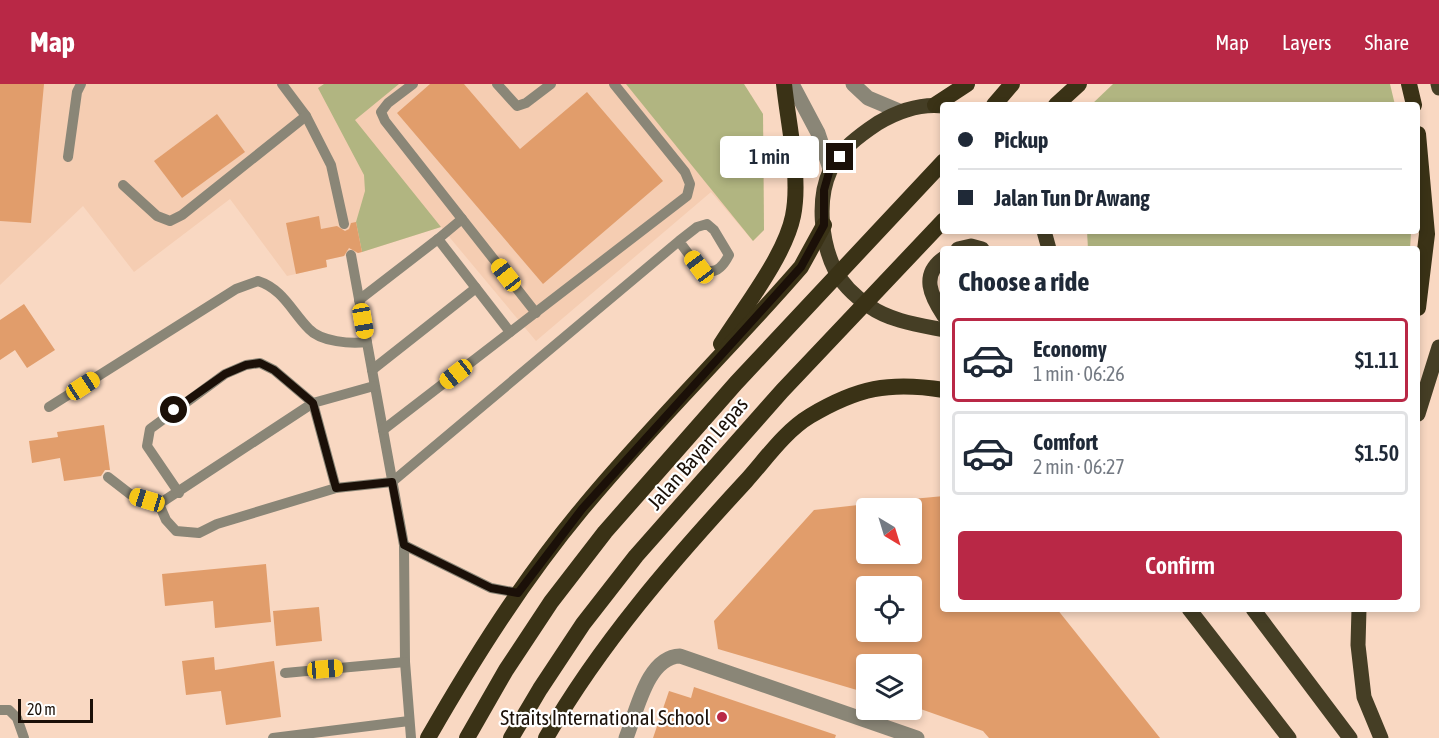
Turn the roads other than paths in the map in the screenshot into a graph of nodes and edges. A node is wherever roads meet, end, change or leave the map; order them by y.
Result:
1 (81, 84) edge
2 (282, 84) edge
3 (413, 84) edge
4 (497, 84) edge
5 (551, 84) edge
6 (614, 84) edge
7 (784, 84) edge
8 (792, 84) edge
9 (853, 84) edge
10 (967, 84) edge
11 (1012, 84) edge
12 (1068, 84) edge
13 (1079, 84) edge
14 (1409, 84) edge
15 (944, 102) edge
16 (997, 102) edge
17 (1053, 102) edge
18 (1059, 102) edge
19 (1413, 102) edge
20 (939, 106) edge
21 (899, 111) junction
22 (306, 116) junction
23 (1420, 156) edge
24 (68, 157) dead end
25 (940, 165) edge
26 (830, 169) junction
27 (123, 185) dead end
28 (462, 219) junction
29 (940, 223) edge
30 (344, 224) dead end
31 (824, 225) junction
32 (438, 239) junction
33 (679, 242) junction
34 (351, 255) dead end
35 (940, 262) edge
36 (476, 288) junction
37 (1420, 292) edge
38 (359, 300) junction
39 (940, 310) edge
40 (536, 313) junction
41 (940, 329) edge
42 (510, 332) junction
43 (367, 342) junction
44 (1439, 347) edge
45 (372, 370) junction
46 (703, 372) junction
47 (374, 387) junction
48 (940, 389) edge
49 (313, 403) junction
50 (49, 407) dead end
51 (1420, 408) edge
52 (383, 430) junction
53 (108, 477) dead end
54 (392, 482) junction
55 (336, 488) junction
56 (179, 493) junction
57 (159, 504) junction
58 (404, 545) junction
59 (518, 593) junction
60 (1191, 612) edge
61 (1255, 612) edge
62 (1359, 612) edge
63 (405, 662) junction
64 (285, 673) dead end
65 (0, 710) edge
66 (409, 721) junction
67 (24, 738) edge
68 (273, 738) edge
69 (411, 738) edge
70 (428, 738) edge
71 (467, 738) edge
72 (511, 738) edge
73 (546, 738) edge
74 (626, 738) edge
75 (917, 738) edge
76 (1289, 738) edge
77 (1350, 738) edge
78 (1381, 738) edge

1 - 24 lane
2 - 22 lane
3 - 28 lane
4 - 5 lane
6 - 40 lane
7 - 46 highway
8 - 26 street
9 - 21 street
10 - 15 highway
11 - 16 highway
12 - 17 highway
13 - 18 highway
14 - 19 highway
20 - 21 main road
21 - 26 main road
22 - 27 lane
22 - 30 lane
23 - 37 highway
25 - 71 highway, Jalan Bayan Lepas, bridge
26 - 31 main road
28 - 32 lane
28 - 40 lane
29 - 72 highway, Jalan Bayan Lepas, bridge
31 - 41 main road
31 - 46 highway
32 - 36 lane
32 - 38 lane
33 - 33 lane
33 - 54 lane
34 - 38 lane
35 - 39 main road
36 - 42 lane
36 - 45 lane
38 - 43 lane
40 - 42 lane
42 - 52 lane
43 - 45 lane
43 - 50 lane
44 - 51 main road
45 - 47 lane
46 - 59 highway
47 - 49 lane
47 - 52 lane
48 - 73 highway
49 - 55 lane
49 - 56 lane
49 - 56 lane
52 - 54 lane
53 - 57 lane
54 - 55 lane
54 - 58 lane
55 - 57 lane
56 - 57 lane
58 - 59 lane
58 - 63 lane
59 - 70 highway
60 - 76 main road
61 - 77 main road
62 - 78 main road
63 - 64 lane
63 - 66 lane
65 - 67 lane
66 - 68 lane
66 - 69 lane
74 - 75 street

